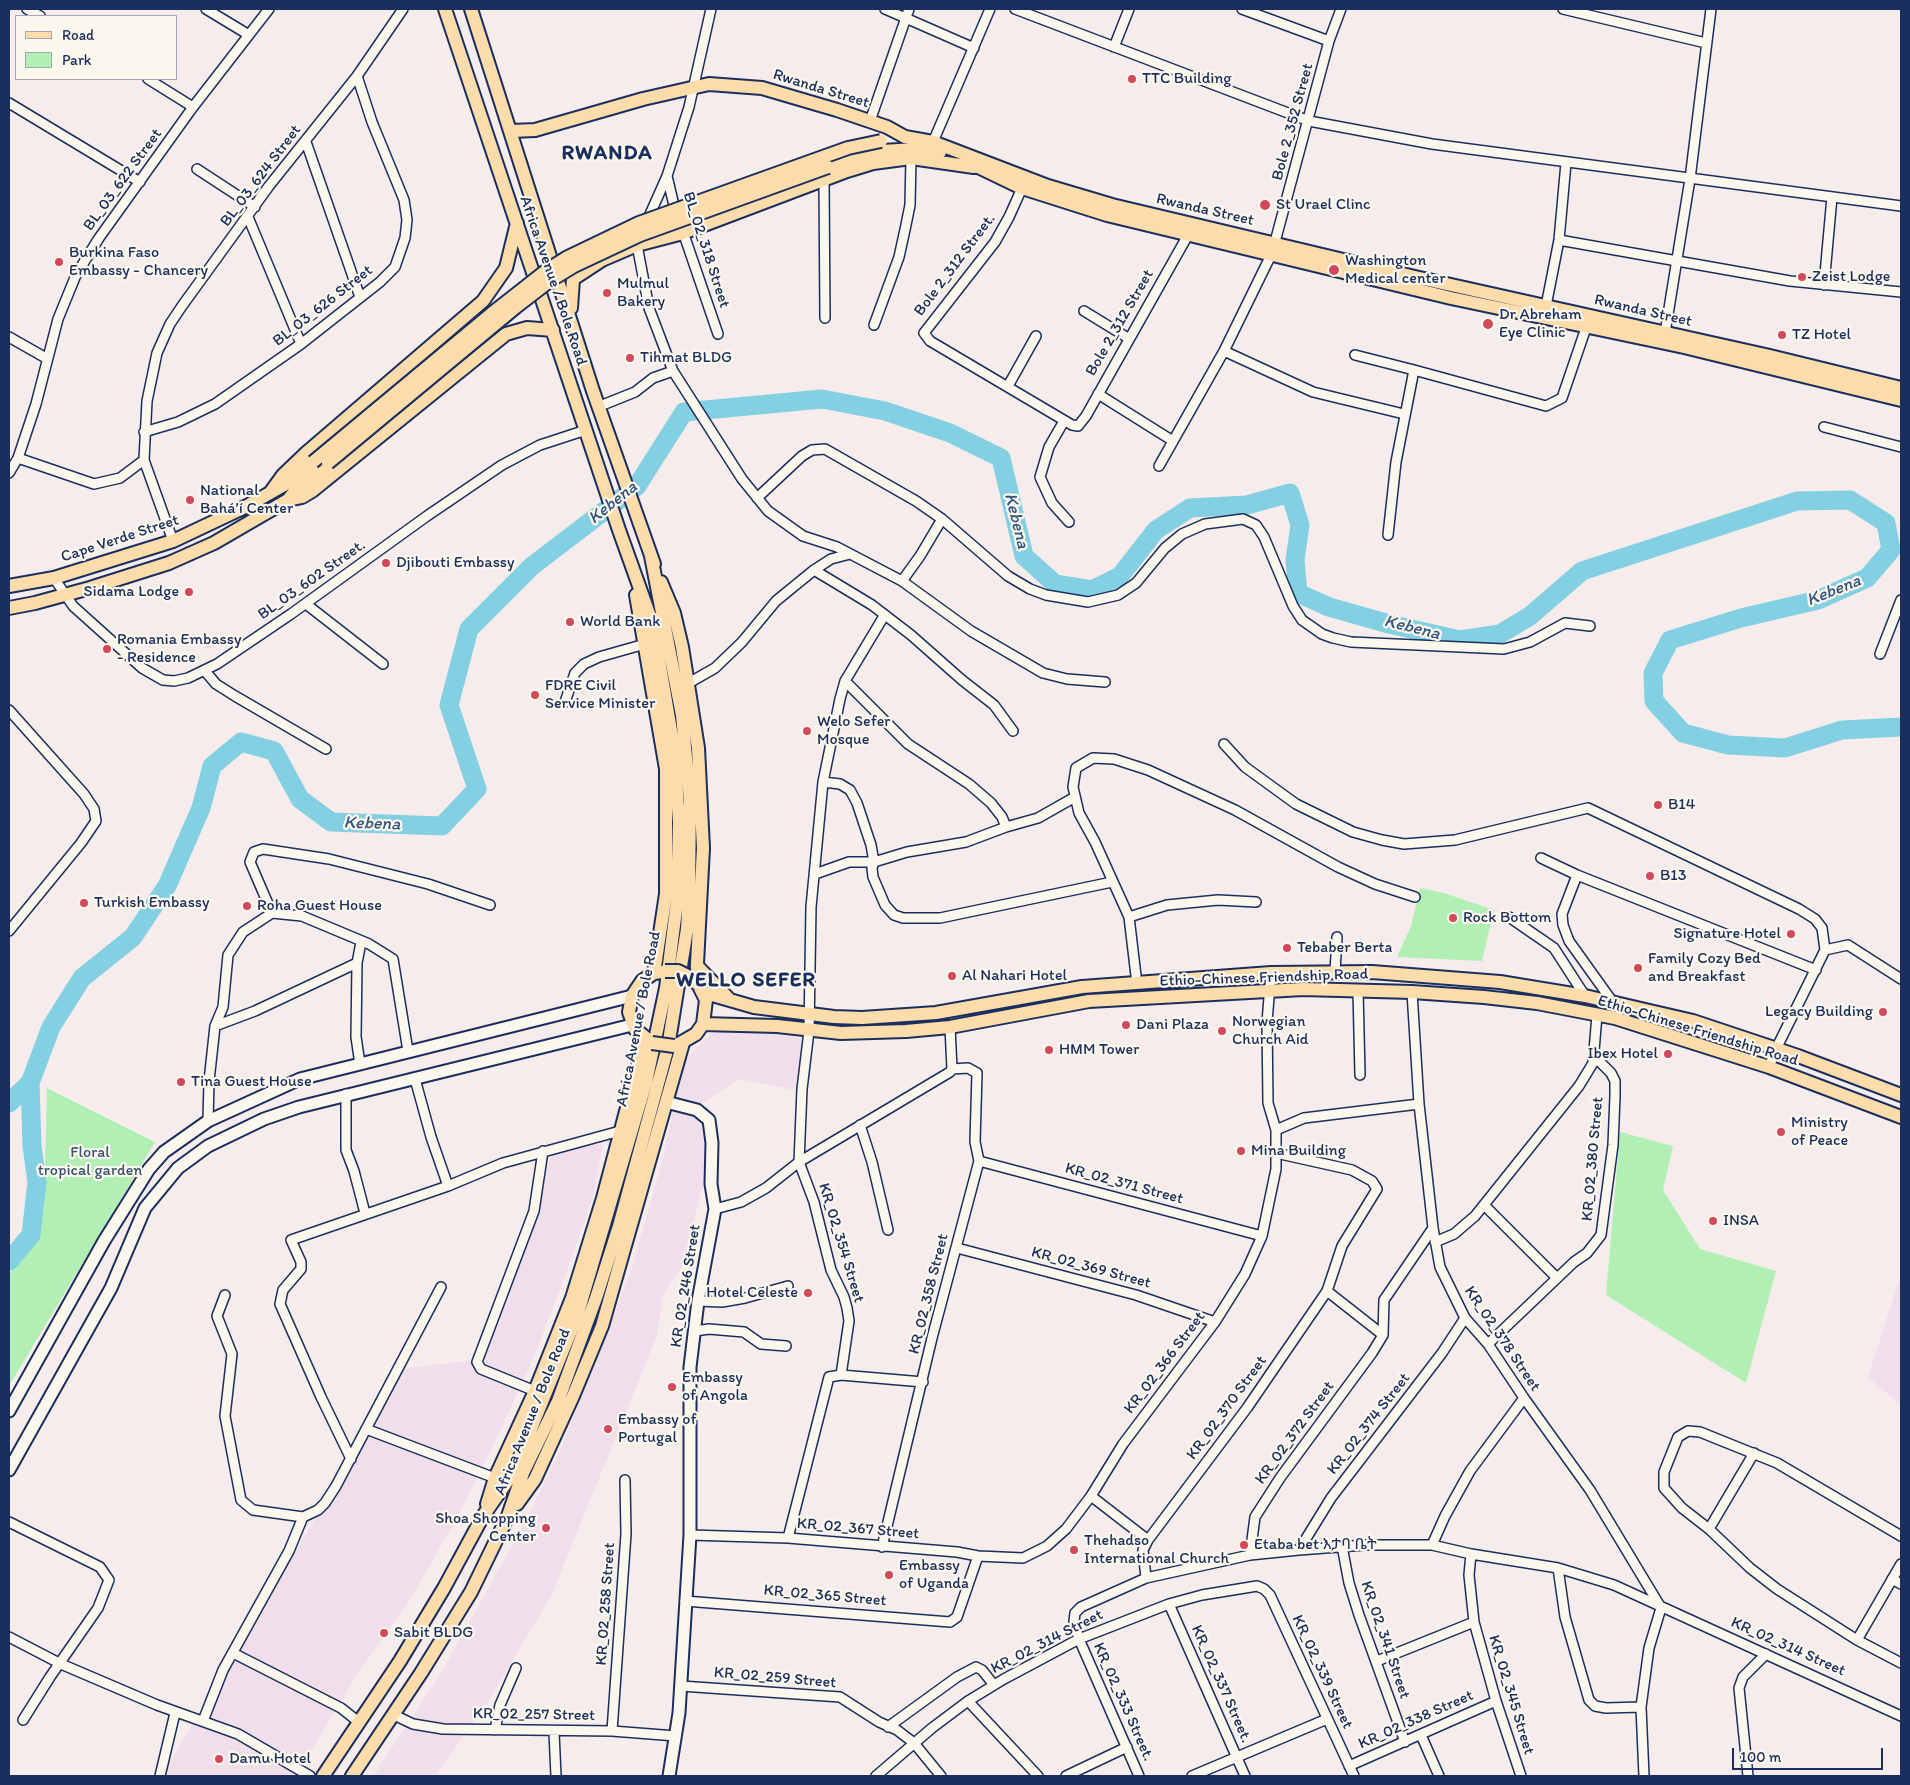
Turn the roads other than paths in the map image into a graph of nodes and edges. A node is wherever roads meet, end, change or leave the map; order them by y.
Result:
1 (27, 9) edge
2 (206, 9) edge
3 (269, 9) edge
4 (404, 9) edge
5 (445, 9) edge
6 (471, 9) edge
7 (711, 9) edge
8 (885, 9) edge
9 (909, 9) edge
10 (990, 9) edge
11 (1015, 9) edge
12 (1129, 9) edge
13 (1242, 9) edge
14 (1340, 9) edge
15 (1563, 9) edge
16 (1711, 9) edge
17 (38, 15) edge
18 (905, 18) junction
19 (249, 35) junction
20 (1329, 41) junction
21 (1706, 43) junction
22 (1114, 47) junction
23 (974, 48) junction
24 (484, 52) junction
25 (462, 60) junction
26 (357, 76) junction
27 (150, 80) edge
28 (695, 87) junction
29 (9, 103) edge
30 (193, 108) junction
31 (1309, 121) junction
32 (870, 122) junction
33 (511, 131) junction
34 (905, 137) junction
35 (306, 142) junction
36 (933, 142) junction
37 (911, 158) junction
38 (1566, 163) junction
39 (977, 167) junction
40 (197, 169) dead end
41 (667, 176) junction
42 (824, 180) junction
43 (1690, 180) junction
44 (140, 182) junction
45 (1022, 188) junction
46 (1832, 197) junction
47 (1901, 206) edge
48 (255, 207) junction
49 (248, 217) junction
50 (517, 223) junction
51 (683, 233) junction
52 (1188, 235) junction
53 (1558, 240) junction
54 (637, 245) junction
55 (1274, 248) junction
56 (1678, 262) junction
57 (1824, 285) junction
58 (1901, 292) edge
59 (360, 297) junction
60 (1546, 306) junction
61 (1084, 311) dead end
62 (570, 316) junction
63 (826, 318) dead end
64 (1588, 321) junction
65 (874, 325) dead end
66 (553, 330) junction
67 (1665, 333) junction
68 (718, 334) dead end
69 (1036, 336) dead end
70 (9, 337) edge
71 (1128, 338) junction
72 (301, 344) junction
73 (1224, 351) junction
74 (1355, 355) dead end
75 (46, 358) junction
76 (1414, 370) junction
77 (673, 371) junction
78 (1008, 386) junction
79 (1901, 388) edge
80 (1098, 394) junction
81 (1901, 400) edge
82 (600, 406) junction
83 (1404, 414) junction
84 (1064, 421) junction
85 (1824, 427) dead end
86 (586, 430) junction
87 (144, 432) junction
88 (1173, 441) junction
89 (1901, 447) edge
90 (18, 458) junction
91 (144, 460) junction
92 (1159, 466) dead end
93 (9, 473) edge
94 (270, 493) junction
95 (757, 498) junction
96 (288, 500) junction
97 (942, 519) junction
98 (1069, 522) dead end
99 (1388, 535) dead end
100 (173, 541) junction
101 (850, 554) junction
102 (651, 556) junction
103 (630, 563) junction
104 (814, 570) junction
105 (54, 578) junction
106 (902, 581) junction
107 (9, 586) edge
108 (64, 596) junction
109 (1901, 600) edge
110 (306, 604) junction
111 (9, 608) edge
112 (884, 616) junction
113 (1590, 626) dead end
114 (645, 644) junction
115 (1880, 654) dead end
116 (383, 664) dead end
117 (205, 671) junction
118 (845, 681) junction
119 (1105, 682) dead end
120 (687, 684) junction
121 (565, 702) dead end
122 (9, 711) edge
123 (1013, 732) dead end
124 (1224, 744) dead end
125 (326, 749) dead end
126 (823, 782) junction
127 (1075, 797) junction
128 (1006, 827) junction
129 (1541, 858) dead end
130 (874, 862) junction
131 (815, 874) junction
132 (1577, 875) junction
133 (1112, 882) junction
134 (1415, 898) dead end
135 (1256, 902) dead end
136 (490, 905) dead end
137 (272, 913) junction
138 (1129, 917) junction
139 (1509, 918) dead end
140 (9, 931) edge
141 (1337, 937) dead end
142 (361, 942) junction
143 (1825, 950) junction
144 (357, 963) junction
145 (698, 967) junction
146 (1816, 970) junction
147 (660, 972) junction
148 (1334, 972) junction
149 (1270, 973) junction
150 (1901, 979) edge
151 (1137, 984) junction
152 (700, 987) junction
153 (1270, 990) junction
154 (1358, 990) junction
155 (1412, 992) junction
156 (632, 996) junction
157 (1585, 996) junction
158 (730, 1000) junction
159 (1612, 1001) junction
160 (809, 1014) junction
161 (1597, 1015) junction
162 (632, 1024) junction
163 (703, 1024) junction
164 (721, 1024) junction
165 (215, 1026) junction
166 (950, 1027) junction
167 (809, 1030) junction
168 (650, 1042) junction
169 (678, 1045) junction
170 (1776, 1049) junction
171 (408, 1051) junction
172 (1594, 1056) junction
173 (678, 1062) junction
174 (360, 1064) junction
175 (1769, 1067) junction
176 (952, 1069) junction
177 (1360, 1075) dead end
178 (415, 1079) junction
179 (346, 1094) junction
180 (1901, 1094) edge
181 (666, 1102) junction
182 (1418, 1104) junction
183 (1901, 1117) edge
184 (208, 1121) junction
185 (860, 1125) junction
186 (1276, 1130) junction
187 (620, 1131) junction
188 (543, 1151) junction
189 (1276, 1153) junction
190 (979, 1161) junction
191 (799, 1162) junction
192 (448, 1186) junction
193 (1484, 1205) junction
194 (715, 1210) junction
195 (365, 1213) junction
196 (1433, 1228) junction
197 (888, 1230) dead end
198 (1262, 1236) junction
199 (1435, 1242) junction
200 (957, 1248) junction
201 (1557, 1278) junction
202 (788, 1286) dead end
203 (441, 1287) dead end
204 (1327, 1291) junction
205 (225, 1295) dead end
206 (698, 1301) junction
207 (1465, 1318) junction
208 (1215, 1322) junction
209 (695, 1331) junction
210 (1382, 1335) junction
211 (1488, 1344) junction
212 (786, 1346) dead end
213 (841, 1375) junction
214 (923, 1382) junction
215 (535, 1391) junction
216 (1524, 1398) junction
217 (9, 1411) edge
218 (366, 1429) junction
219 (1754, 1453) junction
220 (351, 1459) junction
221 (9, 1470) edge
222 (495, 1478) junction
223 (625, 1480) dead end
224 (1091, 1496) junction
225 (483, 1516) junction
226 (508, 1516) junction
227 (303, 1517) junction
228 (9, 1522) edge
229 (1709, 1529) junction
230 (690, 1535) junction
231 (1901, 1536) edge
232 (788, 1538) junction
233 (1148, 1540) junction
234 (1432, 1545) junction
235 (1342, 1546) junction
236 (882, 1547) junction
237 (1298, 1550) junction
238 (1471, 1554) junction
239 (1250, 1555) junction
240 (978, 1556) junction
241 (1023, 1558) joint
242 (1901, 1564) edge
243 (1558, 1568) junction
244 (1146, 1578) junction
245 (1892, 1579) junction
246 (1901, 1584) edge
247 (1257, 1586) joint
248 (685, 1601) junction
249 (1169, 1604) junction
250 (1661, 1608) junction
251 (1474, 1622) junction
252 (9, 1637) edge
253 (1079, 1639) junction
254 (1857, 1640) junction
255 (233, 1653) junction
256 (1766, 1654) junction
257 (1377, 1662) junction
258 (1901, 1663) edge
259 (61, 1664) junction
260 (516, 1668) dead end
261 (994, 1685) junction
262 (681, 1686) junction
263 (968, 1701) junction
264 (1496, 1701) junction
265 (1641, 1707) junction
266 (175, 1713) junction
267 (394, 1715) junction
268 (1901, 1716) edge
269 (1327, 1719) junction
270 (24, 1720) dead end
271 (203, 1720) junction
272 (360, 1723) junction
273 (888, 1727) junction
274 (495, 1730) junction
275 (612, 1731) junction
276 (554, 1732) junction
277 (1421, 1735) junction
278 (676, 1736) junction
279 (1405, 1742) junction
280 (914, 1743) junction
281 (1127, 1747) junction
282 (1237, 1758) junction
283 (1349, 1766) junction
284 (160, 1776) edge
285 (310, 1776) edge
286 (324, 1776) edge
287 (352, 1776) edge
288 (556, 1776) edge
289 (669, 1776) edge
290 (876, 1776) edge
291 (941, 1776) edge
292 (1038, 1776) edge
293 (1066, 1776) edge
294 (1139, 1776) edge
295 (1192, 1776) edge
296 (1245, 1776) edge
297 (1354, 1776) edge
298 (1439, 1776) edge
299 (1521, 1776) edge
300 (1644, 1776) edge
301 (1748, 1776) edge

1 - 17 street
2 - 19 street
3 - 19 street, BL_03_622 Street
4 - 26 street, BL_03_624 Street
5 - 25 main road, Africa Avenue / Bole Road
6 - 24 main road, Africa Avenue / Bole Road
7 - 28 street
8 - 18 street
9 - 18 street
10 - 23 street
11 - 22 street
12 - 22 street
13 - 20 street
14 - 20 street, Bole 2_352 Street
15 - 21 street
16 - 21 street
18 - 23 street
18 - 32 street
19 - 30 street, BL_03_622 Street
20 - 31 street, Bole 2_352 Street
21 - 43 street
22 - 31 street
23 - 36 street
24 - 25 main road
24 - 33 main road, Africa Avenue / Bole Road
25 - 50 main road, Africa Avenue / Bole Road
26 - 35 street, BL_03_624 Street
26 - 59 street, BL_03_626 Street
27 - 30 street
28 - 32 main road, Rwanda Street
28 - 33 main road, Rwanda Street
28 - 41 street
29 - 44 street
30 - 44 street, BL_03_622 Street
31 - 38 street
31 - 55 street, Bole 2_352 Street
32 - 34 main road, Rwanda Street
33 - 62 main road, Africa Avenue / Bole Road
34 - 36 main road, Rwanda Street
34 - 94 main road, Cape Verde Street, bridge
35 - 48 street, BL_03_624 Street
35 - 59 street
36 - 55 main road, Rwanda Street
37 - 39 main road, Rwanda Street
37 - 42 main road, Rwanda Street
37 - 65 street
38 - 43 street
38 - 53 street
39 - 45 main road, Rwanda Street
39 - 96 main road, bridge
40 - 48 street
41 - 51 street, BL_02_318 Street
41 - 54 street
42 - 51 main road, Rwanda Street
42 - 63 street
43 - 46 street
43 - 56 street
44 - 75 street, BL_03_622 Street
45 - 52 main road, Rwanda Street
45 - 78 street, Bole 2_312 Street.
46 - 47 street
46 - 57 street
48 - 49 street, BL_03_624 Street
49 - 72 street
49 - 87 street, BL_03_624 Street
50 - 66 main road, Africa Avenue / Bole Road
50 - 94 main road
51 - 54 main road, Rwanda Street
51 - 68 street, BL_02_318 Street
52 - 55 main road, Rwanda Street
52 - 71 street, Bole 2_312 Street
53 - 56 street
53 - 60 street
54 - 62 main road, Rwanda Street
54 - 77 street
55 - 60 main road, Rwanda Street
55 - 64 main road, Rwanda Street
55 - 73 street, Bole 2_352 Street
56 - 57 street
56 - 67 street
57 - 58 street
59 - 72 street, BL_03_626 Street
60 - 64 main road, Rwanda Street
61 - 71 street
62 - 82 main road, Africa Avenue / Bole Road
64 - 67 main road, Rwanda Street
64 - 76 street
64 - 81 main road, Rwanda Street
66 - 86 main road, Africa Avenue / Bole Road
66 - 96 main road
67 - 79 main road, Rwanda Street
69 - 78 street
70 - 75 street
71 - 80 street, Bole 2_312 Street
72 - 87 street, BL_03_626 Street
73 - 83 street
73 - 88 street, Bole 2_352 Street
74 - 76 street
75 - 90 street, BL_03_622 Street
76 - 83 street
77 - 82 street
77 - 95 street
78 - 84 street
80 - 84 street, Bole 2_312 Street
80 - 88 street
82 - 102 main road, Africa Avenue / Bole Road
83 - 99 street
84 - 98 street
85 - 89 street
86 - 103 main road, Africa Avenue / Bole Road
86 - 110 street, BL_03_602 Street.
87 - 91 street, BL_03_624 Street
88 - 92 street, Bole 2_352 Street
90 - 91 street
90 - 93 street, BL_03_622 Street
91 - 100 street, BL_03_624 Street
94 - 100 main road, Cape Verde Street
95 - 97 street
95 - 101 street
96 - 108 main road
97 - 106 street
97 - 113 street
100 - 105 main road, Cape Verde Street
101 - 104 street
101 - 106 street
102 - 120 main road, Africa Avenue / Bole Road
102 - 226 main road, Africa Avenue / Bole Road
103 - 114 main road, Africa Avenue / Bole Road
103 - 225 main road, Africa Avenue / Bole Road
104 - 112 street
104 - 120 street
105 - 107 main road, Cape Verde Street
105 - 108 street, BL_03_602 Street.
106 - 119 street
108 - 111 main road
108 - 117 street, BL_03_602 Street.
109 - 115 street
110 - 116 street
110 - 117 street, BL_03_602 Street.
112 - 118 street, KR_02_354 Street
112 - 123 street
114 - 121 street
114 - 147 main road, Africa Avenue / Bole Road
117 - 125 street
118 - 126 street, KR_02_354 Street
118 - 128 street
120 - 145 main road, Africa Avenue / Bole Road
122 - 140 street
124 - 143 street
126 - 130 street
126 - 131 street, KR_02_354 Street
127 - 128 street
127 - 133 street
127 - 134 street
128 - 130 street
129 - 132 street
130 - 131 street
130 - 133 street
131 - 160 street, KR_02_354 Street
132 - 146 street
132 - 159 street
133 - 138 street
135 - 138 street
136 - 137 street
137 - 142 street
137 - 165 street
138 - 151 street
139 - 157 street
141 - 148 street
142 - 144 street
142 - 171 street
143 - 146 street
143 - 150 street
144 - 165 street
144 - 174 street
145 - 152 main road, Africa Avenue / Bole Road
145 - 158 main road
146 - 170 street
147 - 152 main road, bridge
147 - 156 main road
148 - 149 main road, Ethio-Chinese Friendship Road
148 - 157 main road, Ethio-Chinese Friendship Road
149 - 151 main road, Ethio-Chinese Friendship Road
149 - 153 street, KR_02_366 Street
151 - 160 main road, Ethio-Chinese Friendship Road
152 - 158 main road, Ethio-Chinese Friendship Road
152 - 163 main road
153 - 154 main road, Ethio-Chinese Friendship Road
153 - 166 main road, Ethio-Chinese Friendship Road
153 - 186 street, KR_02_366 Street
154 - 155 main road, Ethio-Chinese Friendship Road
154 - 177 street
155 - 161 main road, Ethio-Chinese Friendship Road
155 - 182 street, KR_02_378 Street
156 - 162 main road
156 - 171 main road
157 - 159 main road, Ethio-Chinese Friendship Road
158 - 160 main road, Ethio-Chinese Friendship Road
159 - 170 main road, Ethio-Chinese Friendship Road
160 - 167 street, KR_02_354 Street
161 - 172 street
161 - 175 main road, Ethio-Chinese Friendship Road
162 - 168 main road
162 - 178 main road
163 - 164 main road, Ethio-Chinese Friendship Road
163 - 169 main road
164 - 167 main road, Ethio-Chinese Friendship Road
164 - 173 main road
165 - 184 street
166 - 167 main road, Ethio-Chinese Friendship Road
166 - 176 street
167 - 191 street, KR_02_354 Street
168 - 169 main road, bridge
168 - 187 main road, Africa Avenue / Bole Road
169 - 173 main road, Africa Avenue / Bole Road
170 - 175 street
170 - 180 main road, Ethio-Chinese Friendship Road
171 - 174 main road
172 - 193 street
172 - 201 street, KR_02_380 Street
173 - 181 main road, Africa Avenue / Bole Road
174 - 184 main road
175 - 183 main road, Ethio-Chinese Friendship Road
176 - 185 street
176 - 190 street, KR_02_358 Street
178 - 179 main road
178 - 192 street
179 - 195 street
179 - 221 main road
181 - 194 main road, KR_02_246 Street
181 - 226 main road, Africa Avenue / Bole Road
182 - 186 street
182 - 196 street, KR_02_378 Street
184 - 217 main road
185 - 191 street
185 - 197 street
186 - 189 street, KR_02_366 Street
187 - 188 street
187 - 215 main road, Africa Avenue / Bole Road
188 - 192 street
188 - 215 street
189 - 198 street, KR_02_366 Street
189 - 204 street, KR_02_370 Street
190 - 198 street, KR_02_371 Street
190 - 200 street, KR_02_358 Street
191 - 194 street
191 - 213 street, KR_02_354 Street
192 - 195 street
193 - 199 street
193 - 201 street
194 - 206 main road, KR_02_246 Street
195 - 220 street
196 - 199 street, KR_02_378 Street
196 - 210 street
198 - 208 street, KR_02_366 Street
199 - 207 street, KR_02_378 Street
200 - 208 street, KR_02_369 Street
200 - 214 street, KR_02_358 Street
201 - 211 street, KR_02_380 Street
202 - 206 street
203 - 218 street
204 - 210 street
204 - 233 street, KR_02_370 Street
205 - 227 street
206 - 209 main road, KR_02_246 Street
207 - 211 street, KR_02_378 Street
207 - 237 street, KR_02_374 Street
208 - 224 street, KR_02_366 Street
209 - 212 street
209 - 230 main road, KR_02_246 Street
210 - 239 street, KR_02_372 Street
211 - 216 street, KR_02_378 Street
213 - 214 street
213 - 232 street
214 - 236 street, KR_02_358 Street
215 - 222 main road, Africa Avenue / Bole Road
216 - 234 street
216 - 250 street, KR_02_378 Street
218 - 220 street
218 - 222 street
219 - 229 street
219 - 229 street
219 - 231 street
220 - 227 street
222 - 225 main road, Africa Avenue / Bole Road
223 - 275 street, KR_02_258 Street
224 - 233 street
224 - 241 street, KR_02_366 Street
225 - 272 main road, Africa Avenue / Bole Road
226 - 267 main road, Africa Avenue / Bole Road
227 - 255 street
228 - 259 street
229 - 254 street
230 - 232 street, KR_02_367 Street
230 - 248 main road, KR_02_246 Street
232 - 236 street, KR_02_367 Street
233 - 244 street
234 - 235 street
234 - 238 street, KR_02_314 Street
235 - 237 street
235 - 257 street, KR_02_341 Street
236 - 240 street, KR_02_367 Street
237 - 239 street
238 - 243 street, KR_02_314 Street
238 - 251 street, KR_02_345 Street
239 - 244 street
240 - 241 street, KR_02_367 Street
240 - 248 street, KR_02_365 Street
242 - 245 street
243 - 250 street, KR_02_314 Street
243 - 265 street
244 - 253 street, KR_02_333 Street.
245 - 246 street
245 - 254 street
247 - 249 street, KR_02_314 Street
247 - 269 street, KR_02_339 Street
248 - 262 main road, KR_02_246 Street
249 - 253 street, KR_02_314 Street
249 - 282 street, KR_02_337 Street.
250 - 256 street, KR_02_314 Street
250 - 265 street
251 - 257 street
251 - 264 street, KR_02_345 Street
252 - 259 street
253 - 261 street, KR_02_314 Street
253 - 281 street, KR_02_333 Street.
254 - 258 street
255 - 271 street
255 - 272 street
256 - 268 street, KR_02_314 Street
256 - 301 street
257 - 279 street, KR_02_341 Street
259 - 266 street
259 - 270 street
260 - 274 street
261 - 263 street, KR_02_314 Street
261 - 273 street
262 - 273 street, KR_02_259 Street
262 - 278 main road, KR_02_246 Street
263 - 280 street, KR_02_314 Street
263 - 292 street
264 - 277 street, KR_02_338 Street
264 - 299 street, KR_02_345 Street
265 - 300 street
266 - 271 street
266 - 284 street
267 - 274 street, KR_02_257 Street
267 - 287 main road, Africa Avenue / Bole Road
269 - 282 street
269 - 283 street, KR_02_339 Street
271 - 285 street
272 - 286 main road, Africa Avenue / Bole Road
273 - 280 street, KR_02_259 Street
274 - 276 street, KR_02_257 Street
275 - 276 street, KR_02_257 Street
275 - 278 street, KR_02_257 Street
276 - 288 street
277 - 279 street, KR_02_338 Street
277 - 298 street
278 - 289 main road
279 - 283 street, KR_02_338 Street
280 - 290 street, KR_02_314 Street
280 - 291 street, KR_02_259 Street
281 - 293 street
281 - 294 street, KR_02_333 Street.
282 - 295 street
282 - 296 street, KR_02_337 Street.
283 - 297 street, KR_02_339 Street

